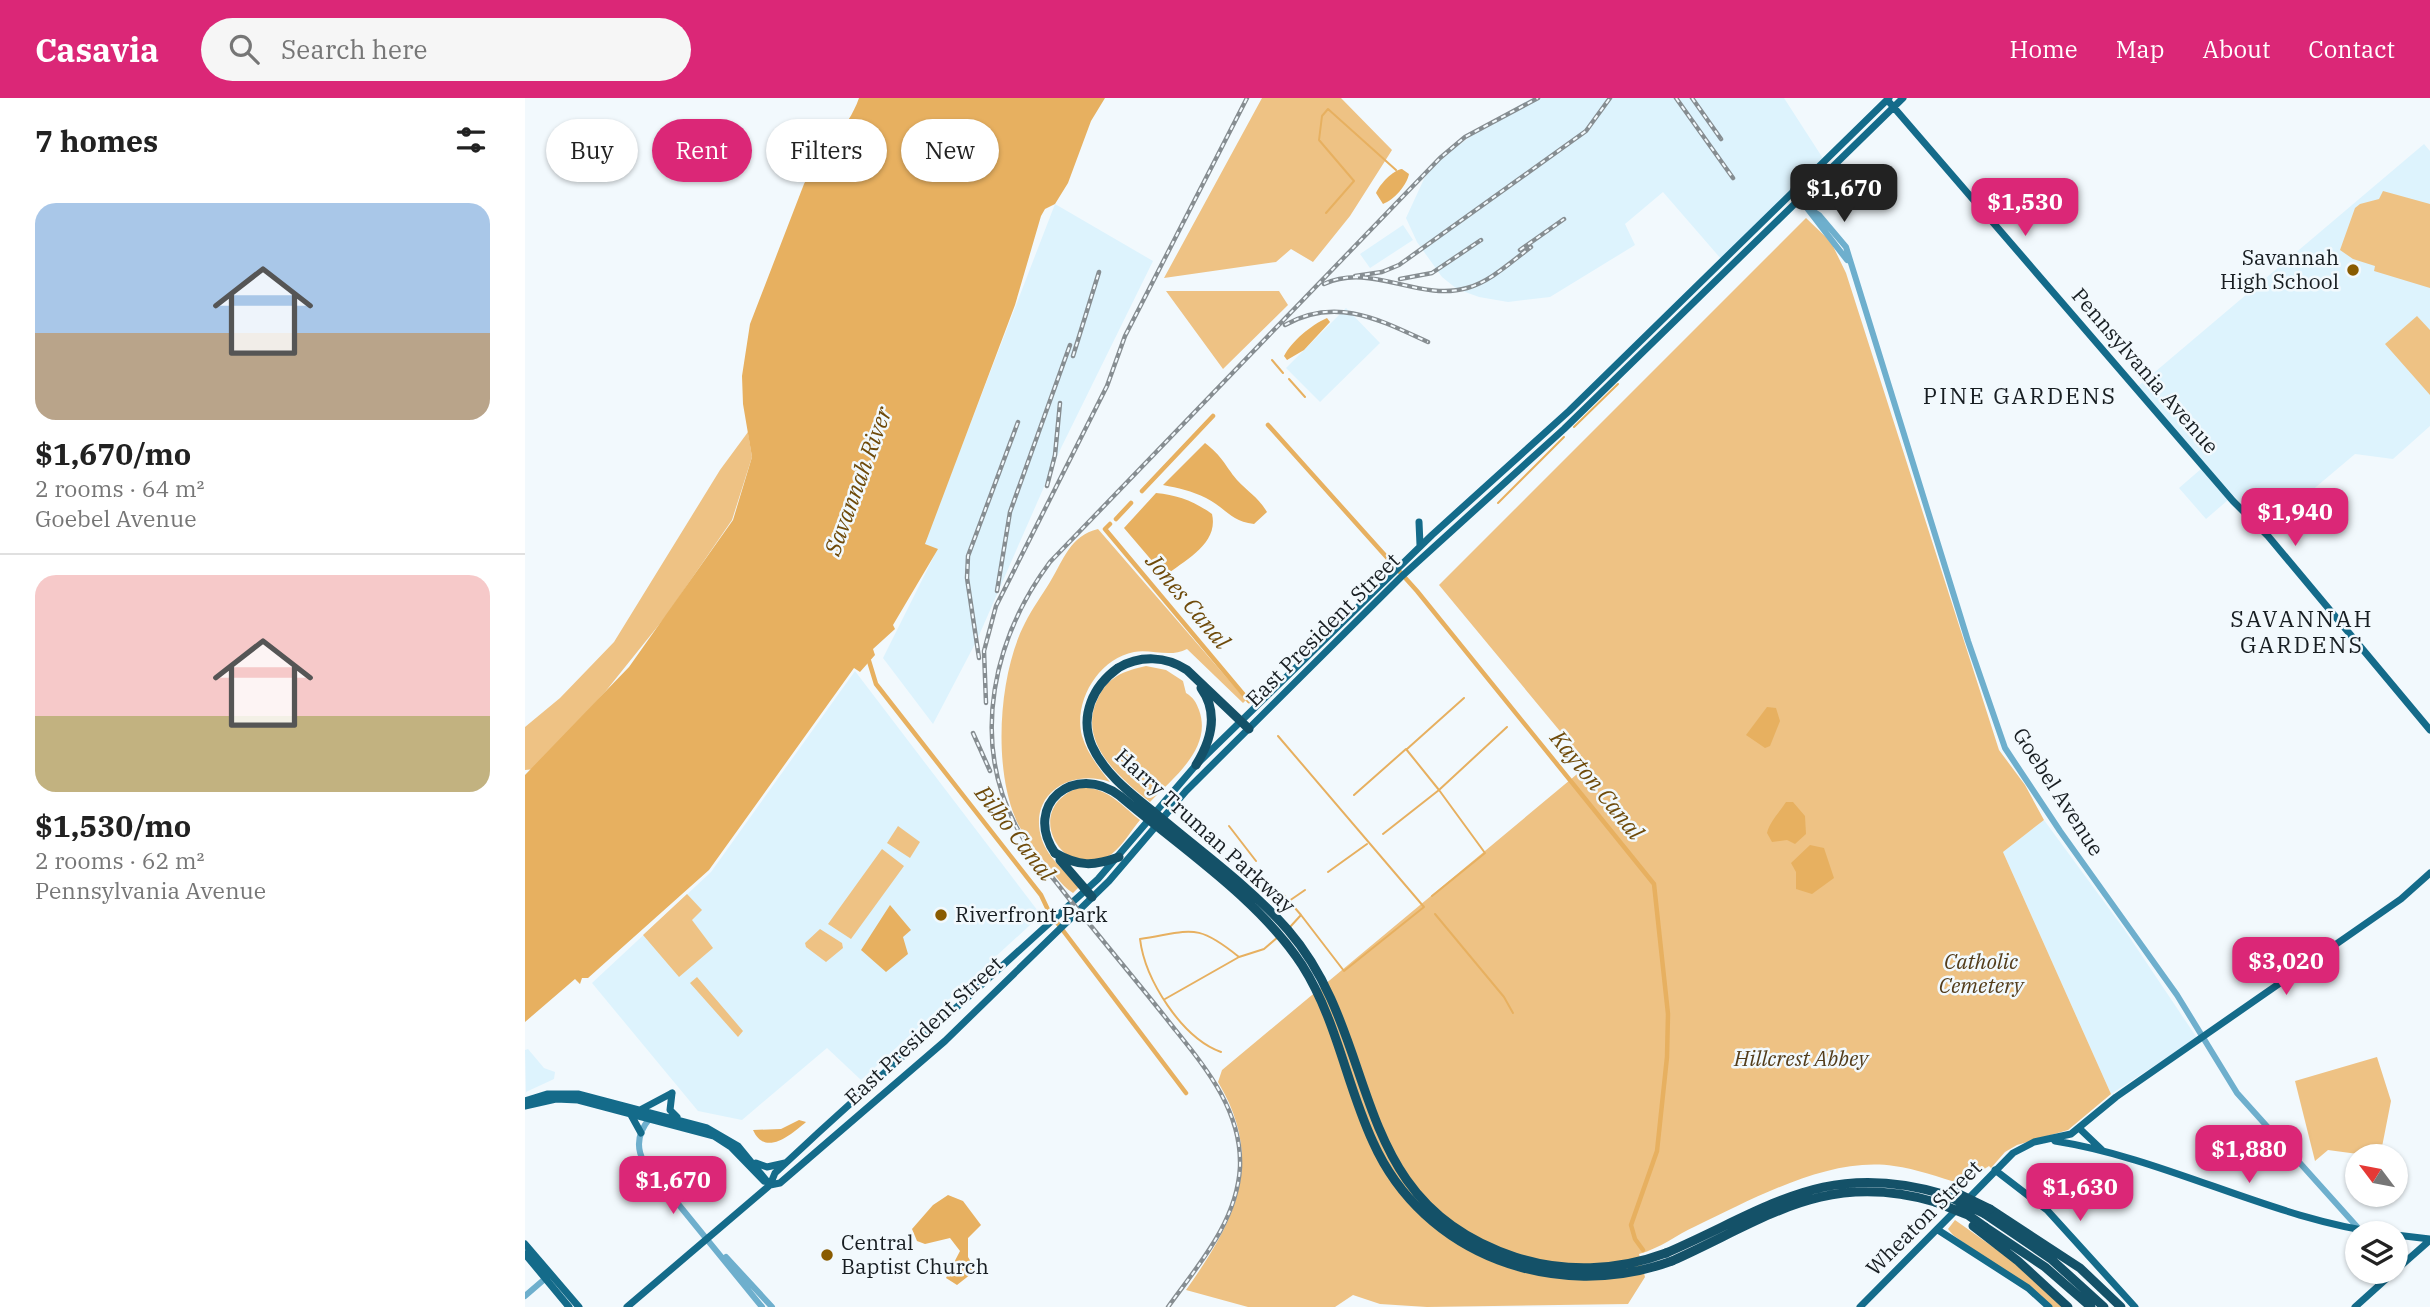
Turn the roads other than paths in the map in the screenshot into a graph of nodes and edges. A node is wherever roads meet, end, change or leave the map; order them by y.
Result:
1 (1903, 98) edge
2 (1888, 99) edge
3 (1893, 107) junction
4 (1793, 190) junction
5 (1800, 196) junction
6 (1510, 467) junction
7 (1489, 498) junction
8 (1419, 522) dead end
9 (1420, 547) junction
10 (1400, 572) junction
11 (1187, 670) junction
12 (1245, 726) junction
13 (2430, 730) edge
14 (1196, 765) junction
15 (1055, 853) junction
16 (1119, 857) junction
17 (2430, 873) edge
18 (1089, 893) junction
19 (2203, 1038) junction
20 (525, 1103) edge
21 (640, 1110) junction
22 (631, 1114) junction
23 (651, 1116) junction
24 (707, 1128) junction
25 (2080, 1129) junction
26 (641, 1133) junction
27 (2051, 1140) junction
28 (2088, 1148) junction
29 (2106, 1152) junction
30 (753, 1160) junction
31 (787, 1162) junction
32 (1996, 1170) junction
33 (770, 1185) junction
34 (1933, 1203) junction
35 (1988, 1211) junction
36 (2352, 1221) edge
37 (2345, 1227) edge
38 (1938, 1230) junction
39 (2408, 1236) edge
40 (708, 1237) junction
41 (2430, 1239) edge
42 (525, 1244) edge
43 (525, 1254) edge
44 (1669, 1257) junction
45 (2408, 1259) edge
46 (548, 1276) junction
47 (2381, 1284) edge
48 (525, 1296) edge
49 (764, 1305) edge
50 (569, 1307) edge
51 (579, 1307) edge
52 (627, 1307) edge
53 (1860, 1307) edge
54 (2049, 1307) edge
55 (2069, 1307) edge
56 (2091, 1307) edge
57 (2104, 1307) edge
58 (2121, 1307) edge
59 (2135, 1307) edge
60 (2355, 1307) edge

1 - 3 main road, East President Street
2 - 3 main road, Pennsylvania Avenue
2 - 4 main road, East President Street
3 - 5 main road, East President Street
3 - 13 main road, Pennsylvania Avenue
4 - 5 street, Goebel Avenue
4 - 6 main road, East President Street
5 - 7 main road, East President Street
5 - 19 street, Goebel Avenue
6 - 7 main road
6 - 9 main road, East President Street
7 - 10 main road, East President Street
8 - 9 main road
9 - 10 main road, East President Street
10 - 12 main road, East President Street
11 - 12 highway
11 - 14 highway
11 - 44 highway, Harry Truman Parkway, bridge
12 - 14 main road, East President Street
12 - 18 main road, East President Street
14 - 16 main road, East President Street
15 - 16 highway
15 - 18 highway
15 - 44 highway, Harry Truman Parkway, bridge
16 - 18 main road, East President Street
17 - 19 main road
18 - 31 main road, East President Street
18 - 33 main road, East President Street
19 - 25 main road
19 - 36 street, Goebel Avenue
20 - 21 main road
20 - 22 main road
21 - 23 main road
21 - 24 main road
22 - 23 main road
22 - 26 main road
23 - 24 main road
23 - 26 street
23 - 33 main road
24 - 30 main road
25 - 27 main road, Wheaton Street
25 - 28 main road
25 - 29 main road
26 - 40 street
27 - 28 main road
27 - 32 main road, Wheaton Street
28 - 29 main road
29 - 37 main road
30 - 31 main road
30 - 33 main road
31 - 33 main road, East President Street
32 - 38 main road, Wheaton Street
32 - 59 main road
33 - 40 main road, East President Street
34 - 44 highway, Harry Truman Parkway
34 - 55 highway
34 - 56 highway, bridge
35 - 44 highway, Harry Truman Parkway, bridge
35 - 57 highway
35 - 58 highway
38 - 53 main road, Wheaton Street
38 - 54 main road
39 - 41 main road
40 - 49 street
40 - 52 main road, East President Street
41 - 45 main road
42 - 46 main road
43 - 46 main road
46 - 48 street
46 - 50 main road
46 - 51 main road
47 - 60 main road

